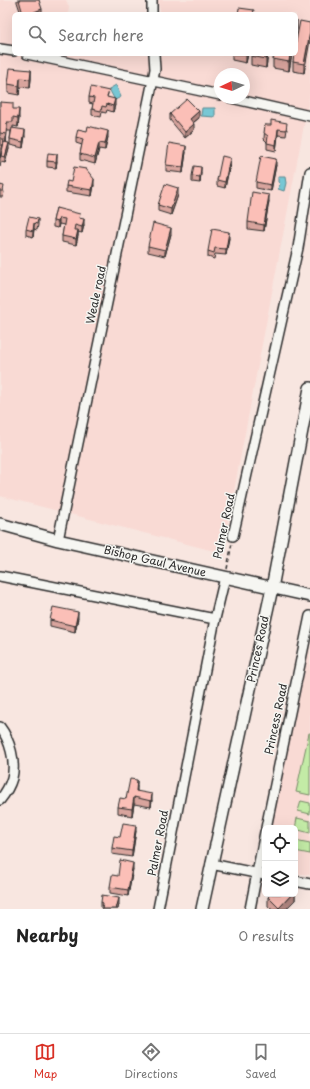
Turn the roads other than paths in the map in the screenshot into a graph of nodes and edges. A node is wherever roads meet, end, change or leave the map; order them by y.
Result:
1 (152, 0) edge
2 (152, 12) edge
3 (0, 49) edge
4 (12, 51) edge
5 (37, 56) edge
6 (154, 56) edge
7 (153, 80) junction
8 (214, 95) edge
9 (250, 102) edge
10 (310, 116) edge
11 (310, 172) edge
12 (310, 388) edge
13 (0, 524) edge
14 (233, 536) road end
15 (58, 540) junction
16 (0, 576) edge
17 (225, 577) junction
18 (272, 588) junction
19 (310, 596) edge
20 (310, 616) edge
21 (215, 620) junction
22 (0, 727) edge
23 (0, 800) edge
24 (267, 825) edge
25 (262, 861) edge
26 (211, 864) junction
27 (261, 874) edge
28 (298, 882) edge
29 (310, 884) edge
30 (158, 909) edge
31 (202, 909) edge
32 (250, 909) edge

1 - 2 street
3 - 4 street
5 - 7 street
6 - 7 street, Weale road
7 - 8 street
7 - 15 street, Weale road
9 - 10 street
11 - 14 street, Palmer Road
12 - 18 main road, Princes Road
13 - 15 main road, Bishop Gaul Avenue
15 - 17 main road, Bishop Gaul Avenue
16 - 21 street
17 - 18 main road, Bishop Gaul Avenue
17 - 21 street, Palmer Road
18 - 19 main road, Bishop Gaul Avenue
18 - 26 main road, Princes Road
20 - 24 street, Princess Road
21 - 30 street, Palmer Road
22 - 23 street
25 - 27 street
26 - 27 street
26 - 31 main road, Princes Road
27 - 32 street
28 - 29 street

